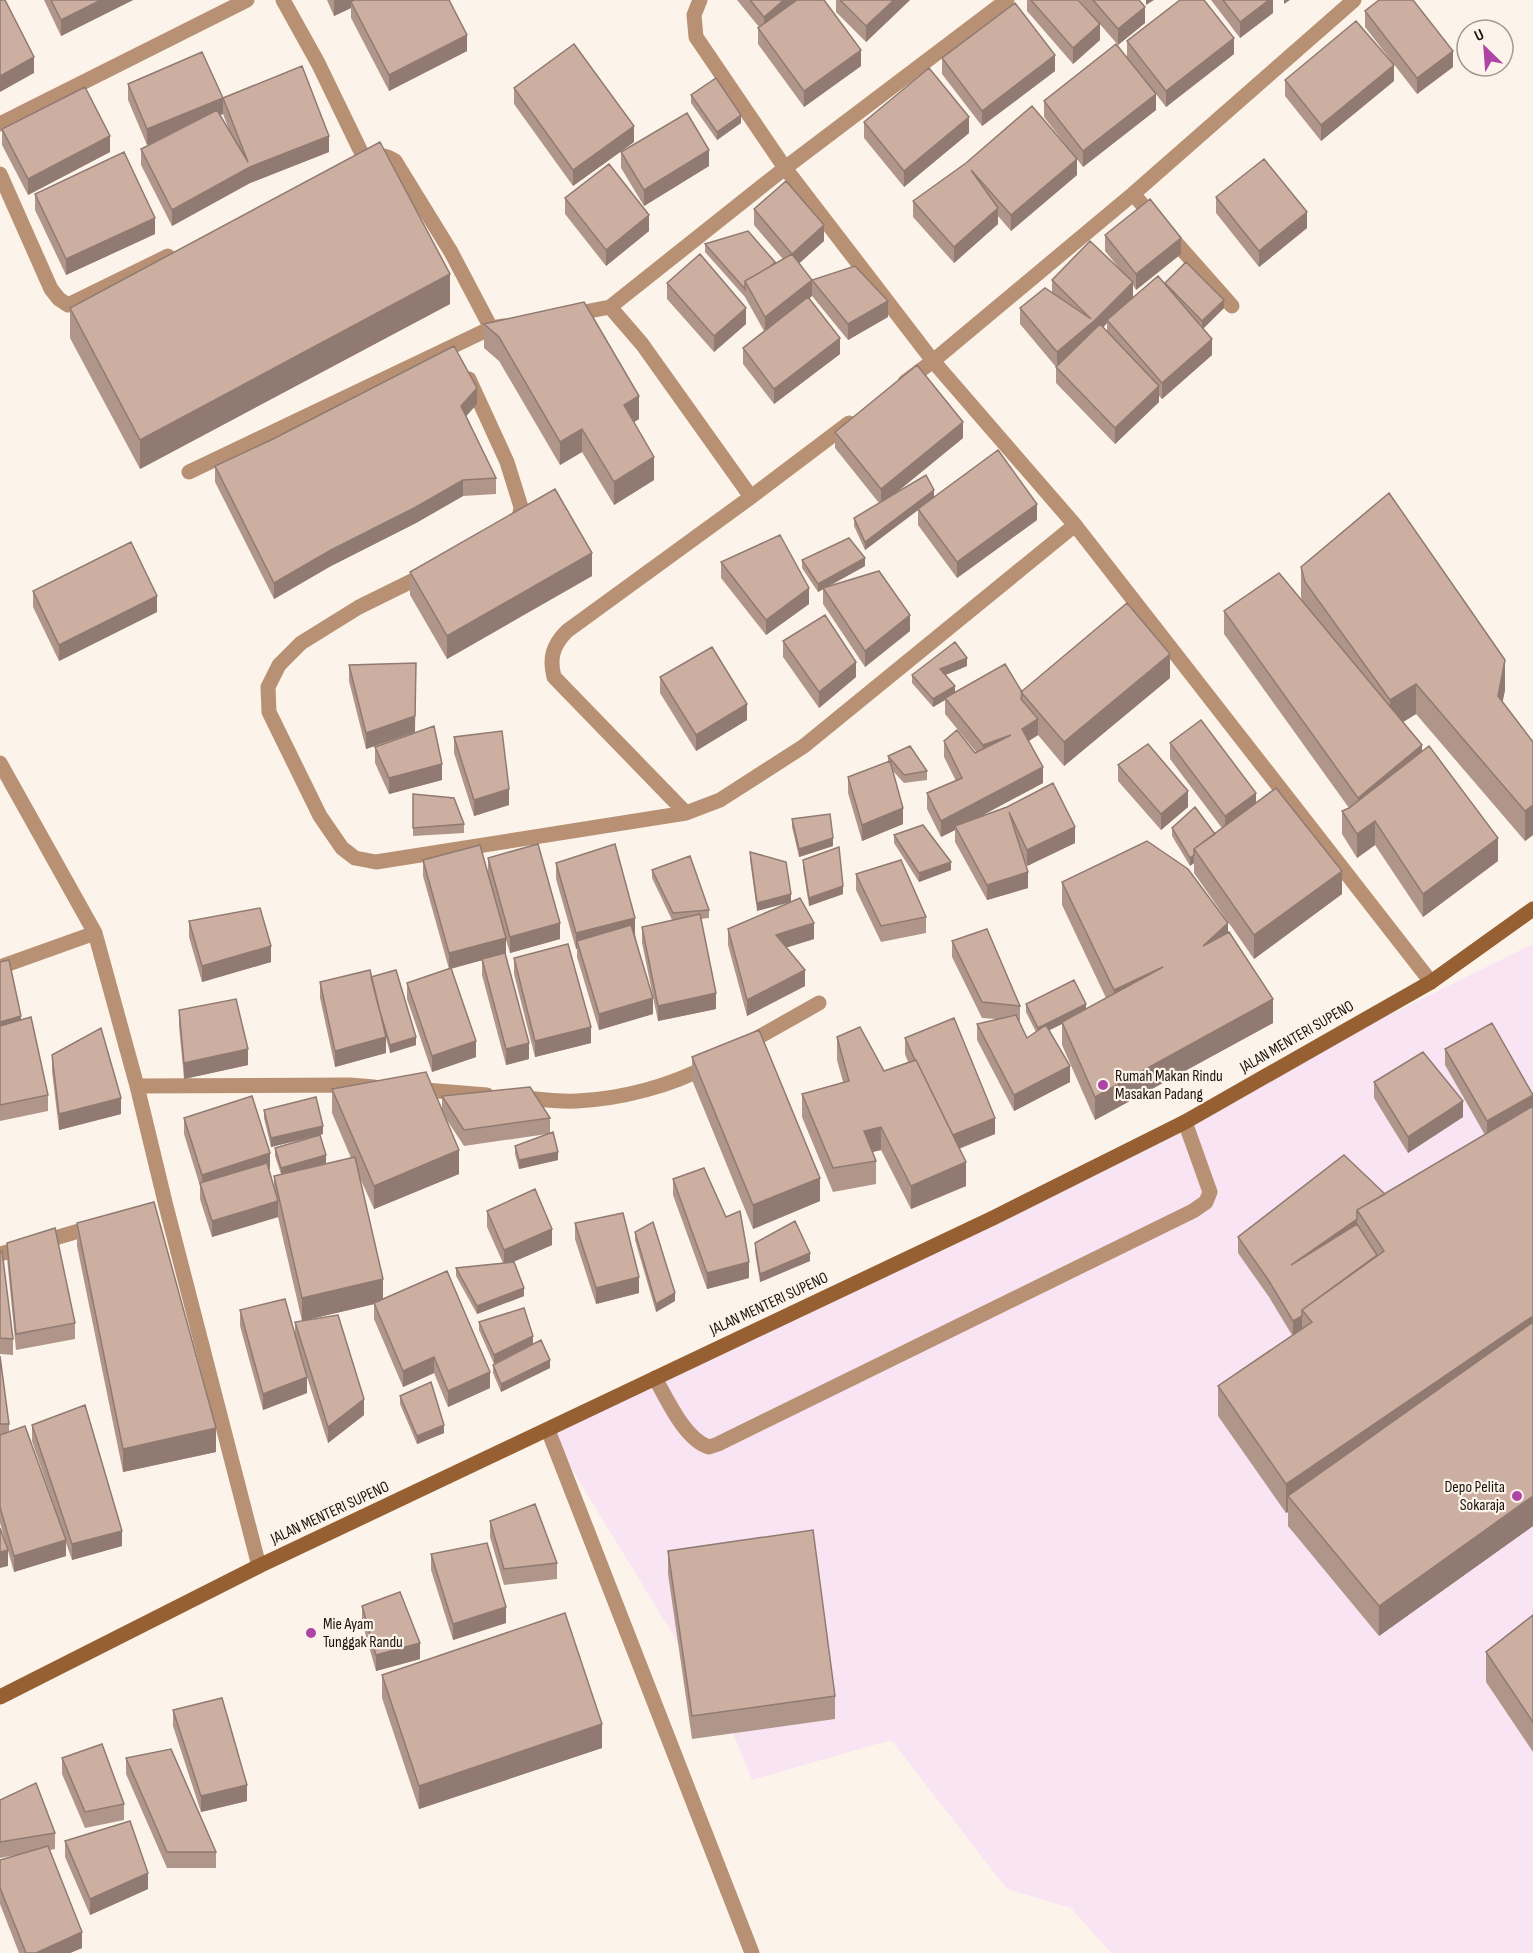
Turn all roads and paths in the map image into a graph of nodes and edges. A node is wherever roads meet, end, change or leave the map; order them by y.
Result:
1 (247, 0) edge
2 (283, 0) edge
3 (700, 0) edge
4 (1008, 0) edge
5 (1354, 0) edge
6 (0, 124) edge
7 (785, 168) junction
8 (0, 174) edge
9 (1133, 194) junction
10 (177, 251) edge
11 (1232, 306) dead end
12 (610, 307) junction
13 (550, 318) edge
14 (515, 324) edge
15 (491, 328) junction
16 (453, 346) junction
17 (933, 361) junction
18 (895, 389) edge
19 (857, 418) edge
20 (189, 472) dead end
21 (751, 497) junction
22 (1075, 525) junction
23 (502, 532) edge
24 (437, 569) edge
25 (0, 763) edge
26 (686, 813) junction
27 (1533, 909) edge
28 (95, 933) junction
29 (0, 967) edge
30 (1431, 982) junction
31 (819, 1003) dead end
32 (137, 1086) junction
33 (1185, 1122) junction
34 (109, 1222) edge
35 (0, 1254) edge
36 (655, 1378) junction
37 (548, 1430) junction
38 (259, 1566) junction
39 (0, 1696) edge
40 (752, 1953) edge

1 - 6 street
2 - 15 street
3 - 7 street
4 - 7 street
5 - 9 street
7 - 12 street
7 - 17 street
8 - 10 street
9 - 11 street
9 - 17 street
12 - 13 street
12 - 21 street
14 - 15 street
15 - 16 street
16 - 20 street
16 - 23 street
17 - 18 street
17 - 22 street
19 - 21 street
21 - 26 street
22 - 26 street
22 - 30 street
24 - 26 street
25 - 28 street
27 - 30 main road, JALAN MENTERI SUPENO
28 - 29 street
28 - 32 street
30 - 33 main road, JALAN MENTERI SUPENO
31 - 32 street
32 - 38 street
33 - 36 main road, JALAN MENTERI SUPENO
33 - 36 street
34 - 35 street
36 - 37 main road, JALAN MENTERI SUPENO
37 - 38 main road, JALAN MENTERI SUPENO
37 - 40 street
38 - 39 main road, JALAN MENTERI SUPENO

